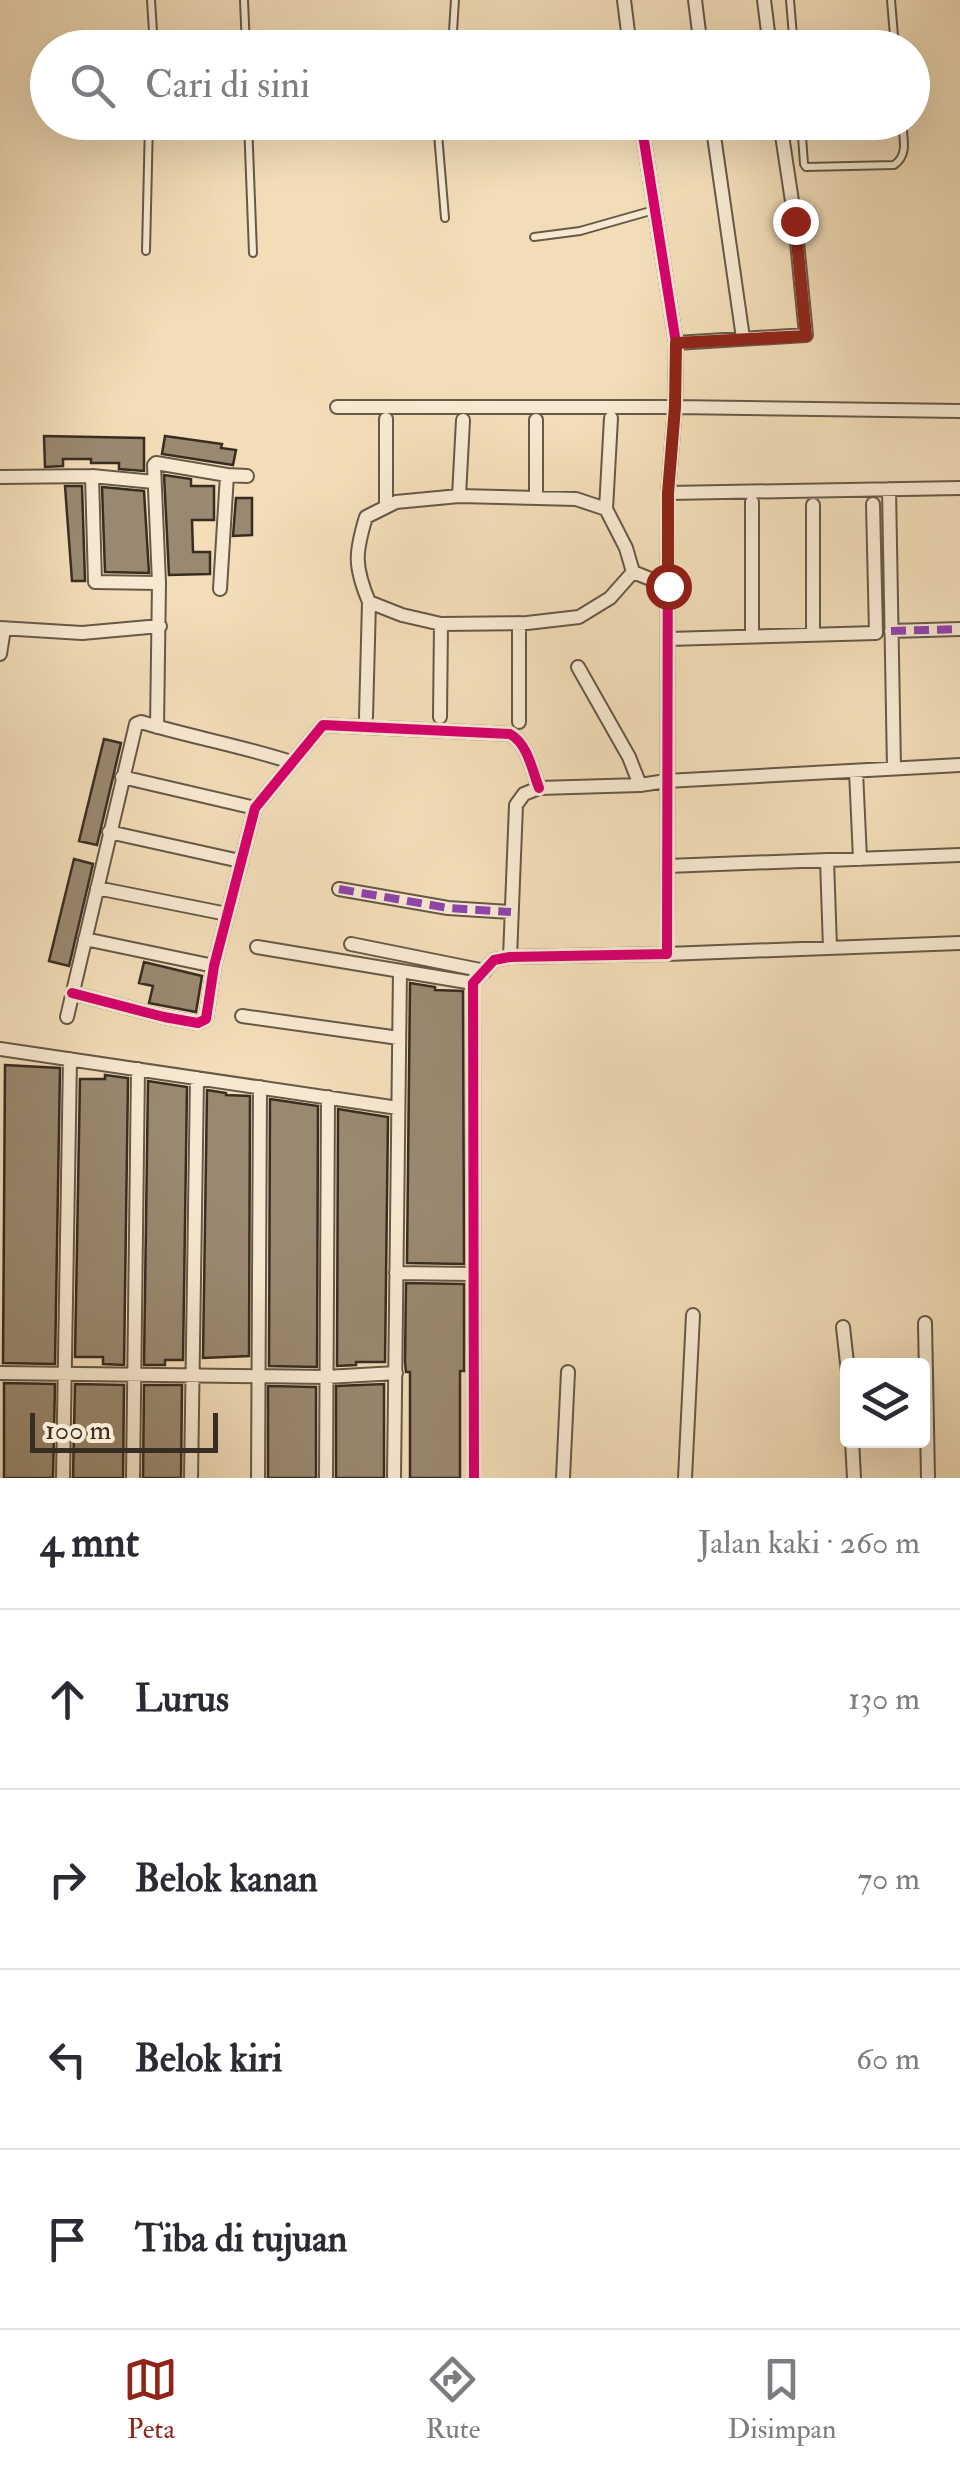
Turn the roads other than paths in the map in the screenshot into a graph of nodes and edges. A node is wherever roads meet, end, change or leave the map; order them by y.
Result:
1 (151, 0) edge
2 (244, 0) edge
3 (455, 0) edge
4 (624, 0) edge
5 (694, 0) edge
6 (764, 0) edge
7 (790, 0) edge
8 (891, 0) edge
9 (153, 30) edge
10 (245, 30) edge
11 (453, 30) edge
12 (628, 30) edge
13 (698, 30) edge
14 (768, 30) edge
15 (792, 30) edge
16 (894, 30) edge
17 (149, 140) edge
18 (249, 140) edge
19 (438, 140) edge
20 (644, 140) edge
21 (715, 140) edge
22 (783, 140) edge
23 (802, 140) edge
24 (903, 140) edge
25 (654, 210) junction
26 (445, 218) dead end
27 (534, 238) dead end
28 (146, 252) dead end
29 (253, 253) dead end
30 (743, 338) junction
31 (676, 343) junction
32 (337, 406) dead end
33 (675, 407) junction
34 (960, 411) edge
35 (611, 418) dead end
36 (386, 419) dead end
37 (463, 420) dead end
38 (536, 420) dead end
39 (226, 475) junction
40 (0, 476) edge
41 (92, 476) junction
42 (247, 476) dead end
43 (154, 482) junction
44 (960, 488) edge
45 (889, 489) junction
46 (668, 493) junction
47 (459, 496) junction
48 (536, 498) junction
49 (752, 502) dead end
50 (873, 504) dead end
51 (813, 505) dead end
52 (386, 507) junction
53 (606, 509) junction
54 (633, 572) junction
55 (160, 583) junction
56 (668, 586) junction
57 (220, 589) dead end
58 (370, 602) junction
59 (520, 623) junction
60 (442, 624) junction
61 (160, 626) junction
62 (2, 628) edge
63 (960, 629) edge
64 (891, 631) junction
65 (813, 635) junction
66 (752, 636) junction
67 (668, 638) junction
68 (0, 654) edge
69 (578, 666) dead end
70 (366, 717) dead end
71 (440, 717) dead end
72 (519, 722) dead end
73 (156, 727) junction
74 (291, 762) junction
75 (960, 765) edge
76 (894, 768) junction
77 (856, 770) junction
78 (122, 777) junction
79 (666, 781) junction
80 (640, 784) junction
81 (539, 788) junction
82 (254, 808) junction
83 (110, 832) junction
84 (960, 855) edge
85 (860, 859) junction
86 (827, 860) junction
87 (240, 861) junction
88 (667, 866) junction
89 (96, 888) junction
90 (339, 888) dead end
91 (511, 912) junction
92 (227, 914) junction
93 (85, 940) junction
94 (960, 943) edge
95 (350, 944) dead end
96 (256, 947) dead end
97 (830, 948) junction
98 (667, 954) junction
99 (510, 957) junction
100 (214, 966) junction
101 (400, 971) junction
102 (484, 971) junction
103 (473, 983) junction
104 (72, 993) junction
105 (242, 1016) dead end
106 (67, 1017) dead end
107 (399, 1038) junction
108 (0, 1049) edge
109 (70, 1060) junction
110 (138, 1070) junction
111 (197, 1078) junction
112 (260, 1087) junction
113 (328, 1097) junction
114 (398, 1108) junction
115 (396, 1273) junction
116 (472, 1274) junction
117 (693, 1316) dead end
118 (925, 1323) dead end
119 (843, 1327) dead end
120 (846, 1358) edge
121 (0, 1372) edge
122 (568, 1372) dead end
123 (396, 1373) junction
124 (65, 1374) junction
125 (135, 1374) junction
126 (192, 1375) junction
127 (258, 1376) junction
128 (326, 1377) junction
129 (852, 1448) edge
130 (63, 1478) edge
131 (134, 1478) edge
132 (190, 1478) edge
133 (258, 1478) edge
134 (326, 1478) edge
135 (394, 1478) edge
136 (474, 1478) edge
137 (563, 1478) edge
138 (686, 1478) edge
139 (854, 1478) edge
140 (928, 1478) edge

1 - 9 lane
2 - 10 lane
3 - 11 lane
4 - 12 street
5 - 13 street
6 - 14 street
7 - 15 lane
8 - 16 lane
17 - 28 lane
18 - 29 lane
19 - 26 lane
20 - 25 street
21 - 30 street
22 - 30 street
23 - 24 lane
25 - 27 lane
25 - 31 street
30 - 31 street
31 - 33 street
32 - 33 street
33 - 34 street
33 - 46 street
35 - 53 street
36 - 52 street
37 - 47 street
38 - 48 street
39 - 42 street
39 - 43 street
39 - 57 street
40 - 41 street
41 - 43 street
41 - 55 street
43 - 55 street
44 - 45 street
45 - 46 street
45 - 64 street
46 - 56 street
47 - 48 street
47 - 52 street
48 - 53 street
49 - 66 street
50 - 65 street
51 - 65 street
52 - 58 street
53 - 54 street
54 - 56 street
54 - 59 street
55 - 61 street
56 - 67 street
58 - 60 street
58 - 70 street
59 - 60 street
59 - 72 street
60 - 71 street
61 - 62 street
61 - 73 street
62 - 68 street
63 - 64 street
64 - 76 street
65 - 66 street
66 - 67 street
67 - 79 street
69 - 80 street
73 - 74 street
73 - 78 street
74 - 81 street
74 - 82 street
75 - 76 street
76 - 77 street
77 - 79 street
77 - 85 street
78 - 82 street
78 - 83 street
79 - 80 street
79 - 88 street
80 - 81 street
81 - 91 street
82 - 87 street
83 - 87 street
83 - 89 street
84 - 85 street
85 - 86 street
86 - 88 street
86 - 97 street
87 - 92 street
88 - 98 street
89 - 92 street
89 - 93 street
90 - 91 street
91 - 99 street
92 - 100 street
93 - 100 street
93 - 104 street
94 - 97 street
95 - 102 street
96 - 101 street
97 - 98 street
98 - 99 street
99 - 102 street
100 - 104 street
101 - 103 street
101 - 107 street
102 - 103 street
103 - 116 street
104 - 106 street
105 - 107 street
107 - 114 street
108 - 109 street
109 - 110 street
109 - 124 street
110 - 111 street
110 - 125 street
111 - 112 street
111 - 126 street
112 - 113 street
112 - 127 street
113 - 114 street
113 - 128 street
114 - 115 street
115 - 116 street
115 - 123 street
116 - 136 street
117 - 138 street
118 - 140 street
119 - 120 street
121 - 124 street
122 - 137 street
123 - 128 street
123 - 135 street
124 - 125 street
124 - 130 street
125 - 126 street
125 - 131 street
126 - 127 street
126 - 132 street
127 - 128 street
127 - 133 street
128 - 134 street
129 - 139 street

